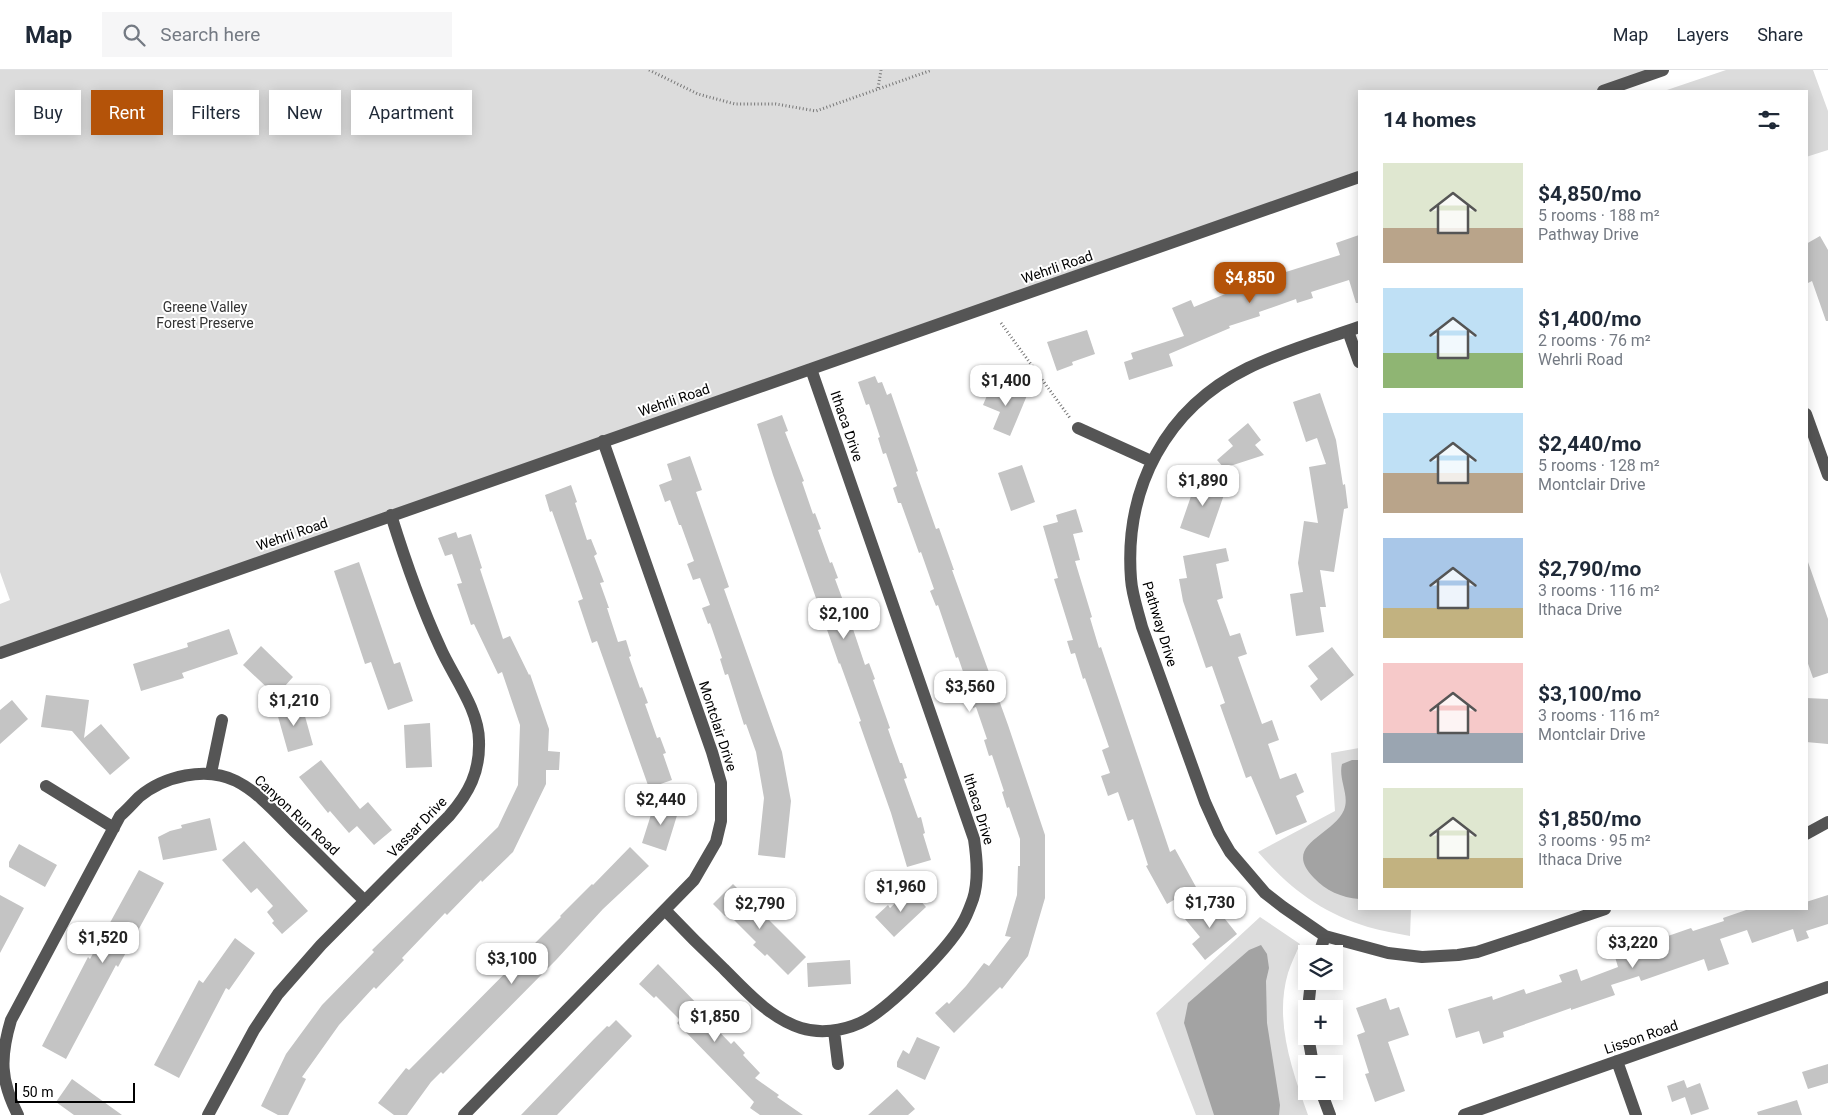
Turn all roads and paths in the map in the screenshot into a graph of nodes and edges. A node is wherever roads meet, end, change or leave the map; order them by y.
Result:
1 (649, 70) edge
2 (881, 70) edge
3 (932, 70) edge
4 (1663, 70) edge
5 (1637, 86) edge
6 (878, 89) junction
7 (1610, 90) edge
8 (1358, 177) edge
9 (1001, 323) dead end
10 (1353, 329) edge
11 (1358, 356) edge
12 (811, 369) junction
13 (1808, 420) edge
14 (1078, 428) joint
15 (603, 441) junction
16 (1152, 461) junction
17 (1828, 475) edge
18 (391, 515) junction
19 (0, 653) edge
20 (222, 720) dead end
21 (211, 774) junction
22 (46, 786) dead end
23 (1828, 822) edge
24 (114, 828) junction
25 (1808, 833) edge
26 (365, 901) junction
27 (665, 910) junction
28 (1602, 910) edge
29 (1325, 936) junction
30 (1322, 945) edge
31 (1828, 986) edge
32 (834, 1031) junction
33 (1617, 1061) junction
34 (838, 1064) dead end
35 (2, 1085) edge
36 (1325, 1100) edge
37 (18, 1115) edge
38 (208, 1115) edge
39 (464, 1115) edge
40 (1330, 1115) edge
41 (1464, 1115) edge
42 (1636, 1115) edge

1 - 6 path
2 - 6 path
3 - 6 path
4 - 5 street
5 - 7 street
8 - 12 street, Wehrli Road
9 - 14 path
10 - 11 street
10 - 16 street, Pathway Drive
12 - 15 street, Wehrli Road
12 - 32 street, Ithaca Drive
13 - 17 street
14 - 16 street
15 - 18 street, Wehrli Road
15 - 27 street, Montclair Drive
16 - 29 street, Pathway Drive
18 - 19 street, Wehrli Road
18 - 26 street, Vassar Drive
20 - 21 street
21 - 24 street, Canyon Run Road
21 - 26 street, Canyon Run Road
22 - 24 street
23 - 25 street
24 - 35 street, Canyon Run Road
26 - 38 street, Vassar Drive
27 - 32 street, Ithaca Drive
27 - 39 street, Montclair Drive
28 - 29 street, Pathway Drive
29 - 30 street
31 - 33 street, Lisson Road
32 - 34 street
33 - 41 street, Lisson Road
33 - 42 street
35 - 37 street, Canyon Run Road
36 - 40 street

